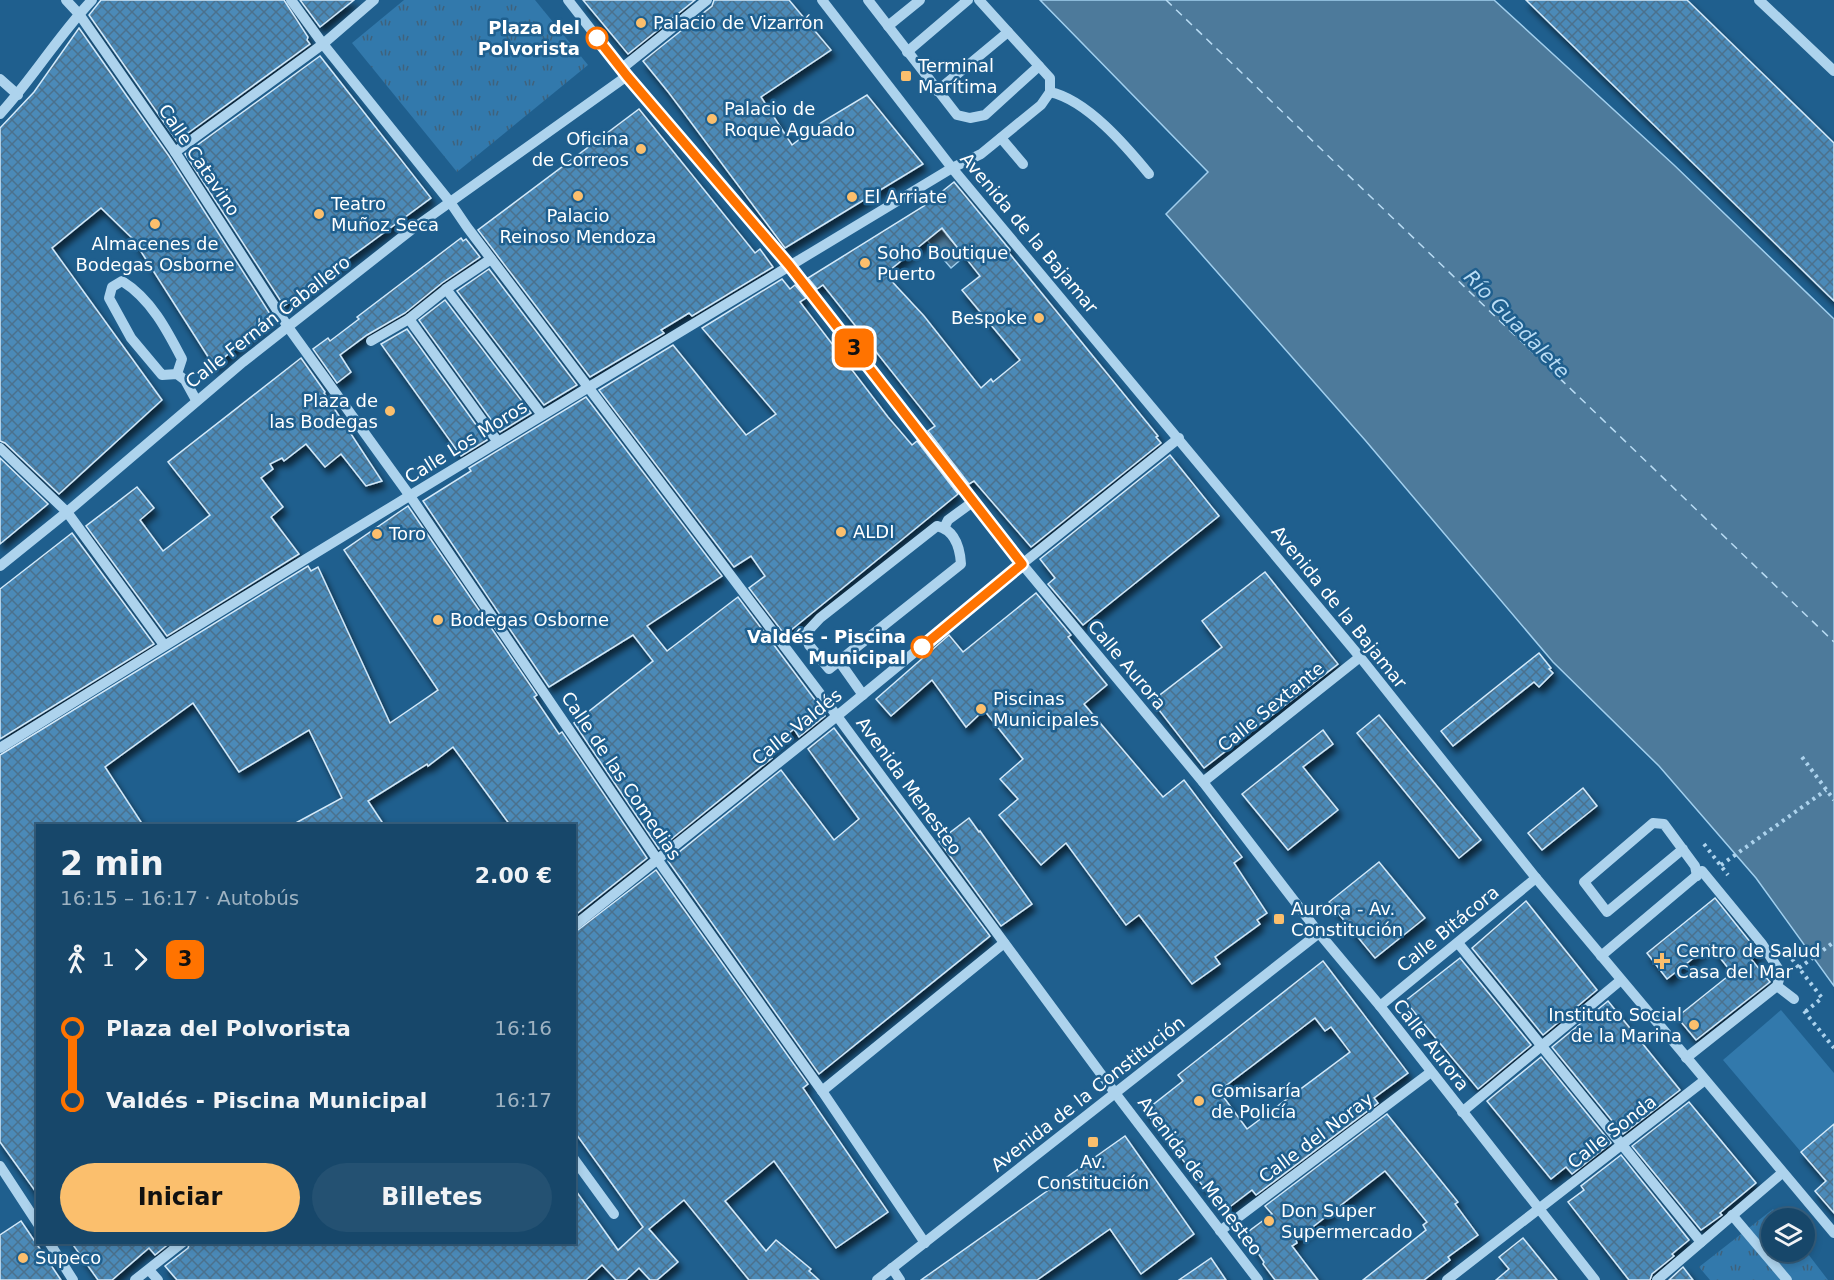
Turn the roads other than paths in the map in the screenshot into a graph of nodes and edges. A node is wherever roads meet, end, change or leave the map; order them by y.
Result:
1 (66, 0) edge
2 (92, 0) edge
3 (291, 0) edge
4 (374, 0) edge
5 (568, 0) edge
6 (707, 0) edge
7 (822, 0) edge
8 (867, 0) edge
9 (920, 0) edge
10 (968, 0) edge
11 (979, 0) edge
12 (1760, 0) edge
13 (79, 14) junction
14 (888, 26) junction
15 (1008, 32) junction
16 (323, 44) junction
17 (907, 52) junction
18 (1039, 66) junction
19 (1834, 71) edge
20 (624, 73) junction
21 (0, 79) edge
22 (937, 91) junction
23 (1050, 92) junction
24 (18, 95) junction
25 (0, 114) edge
26 (1001, 138) junction
27 (175, 152) junction
28 (1023, 164) dead end
29 (952, 168) junction
30 (1149, 174) dead end
31 (450, 202) junction
32 (491, 259) junction
33 (789, 265) junction
34 (447, 289) junction
35 (409, 319) junction
36 (288, 327) junction
37 (371, 341) dead end
38 (177, 374) junction
39 (587, 387) junction
40 (196, 400) junction
41 (542, 415) junction
42 (1179, 438) junction
43 (498, 442) junction
44 (0, 448) edge
45 (410, 496) junction
46 (974, 501) junction
47 (67, 512) junction
48 (944, 528) junction
49 (1022, 564) junction
50 (0, 566) edge
51 (164, 645) junction
52 (1360, 657) junction
53 (839, 661) junction
54 (863, 695) junction
55 (837, 716) junction
56 (0, 748) edge
57 (1203, 782) junction
58 (1683, 849) junction
59 (657, 859) junction
60 (1697, 876) junction
61 (1536, 878) junction
62 (576, 924) edge
63 (1319, 933) junction
64 (1004, 943) junction
65 (1458, 943) junction
66 (1601, 956) junction
67 (1621, 980) junction
68 (1777, 986) junction
69 (1794, 999) road end
70 (1380, 1006) junction
71 (1541, 1046) junction
72 (1686, 1058) junction
73 (1431, 1072) junction
74 (1705, 1080) junction
75 (822, 1091) junction
76 (1115, 1093) junction
77 (1462, 1112) junction
78 (1622, 1145) junction
79 (576, 1162) edge
80 (0, 1166) edge
81 (1782, 1173) junction
82 (1539, 1209) junction
83 (614, 1214) dead end
84 (1732, 1215) junction
85 (36, 1221) edge
86 (1220, 1231) junction
87 (1834, 1233) edge
88 (1701, 1242) junction
89 (925, 1243) junction
90 (50, 1244) edge
91 (181, 1244) edge
92 (892, 1268) junction
93 (149, 1270) junction
94 (1592, 1279) edge
95 (73, 1280) edge
96 (135, 1280) edge
97 (158, 1280) edge
98 (877, 1280) edge
99 (900, 1280) edge
100 (1258, 1280) edge
101 (1447, 1280) edge
102 (1656, 1280) edge
103 (1787, 1280) edge

1 - 13 street, Calle Catavino
2 - 13 street
3 - 16 street, Avenida Menesteo
4 - 16 street
5 - 20 street
6 - 20 street, Calle Fernán Caballero
7 - 29 street, Avenida de la Bajamar
8 - 14 street
9 - 14 street
10 - 17 street
11 - 15 street
12 - 19 street
13 - 24 street
13 - 27 street, Calle Catavino
14 - 17 street
15 - 18 street
15 - 22 street
16 - 27 street
16 - 31 street, Avenida Menesteo
17 - 22 street
18 - 22 street
18 - 23 street
20 - 31 street, Calle Fernán Caballero
20 - 33 street, Calle Aurora
21 - 24 street
23 - 26 street, Calle Los Moros
23 - 30 street
24 - 25 street
26 - 28 street
26 - 29 street, Calle Los Moros
27 - 36 street, Calle Catavino
29 - 33 street, Calle Los Moros
29 - 42 street, Avenida de la Bajamar
31 - 32 street, Avenida Menesteo
31 - 36 street, Calle Fernán Caballero
32 - 34 street
32 - 39 street, Avenida Menesteo
33 - 39 street, Calle Los Moros
33 - 46 street, Calle Aurora
34 - 35 street
34 - 41 street
35 - 37 street
35 - 43 street
36 - 40 street, Calle Fernán Caballero
36 - 45 street, Calle de las Comedias
38 - 38 street
38 - 40 street
39 - 41 street, Calle Los Moros
39 - 55 street, Avenida Menesteo
40 - 47 street, Calle Fernán Caballero
41 - 43 street, Calle Los Moros
42 - 49 street, Calle Valdés
42 - 52 street, Avenida de la Bajamar
43 - 45 street, Calle Los Moros
44 - 47 street
45 - 51 street, Calle Los Moros
45 - 59 street, Calle de las Comedias
46 - 48 street
46 - 49 street, Calle Aurora
47 - 50 street, Calle Fernán Caballero
47 - 51 street
48 - 53 street
48 - 53 street
49 - 54 street, Calle Valdés
49 - 57 street, Calle Aurora
51 - 56 street, Calle Los Moros
52 - 57 street, Calle Sextante
52 - 61 street, Avenida de la Bajamar
53 - 54 street
54 - 55 street, Calle Valdés
55 - 59 street, Calle Valdés
55 - 64 street, Avenida Menesteo
57 - 63 street, Calle Aurora
58 - 58 street
58 - 60 street
59 - 62 street, Calle Valdés
59 - 75 street, Calle de las Comedias
60 - 66 street
60 - 68 street
61 - 65 street, Calle Bitácora
61 - 66 street, Avenida de la Bajamar
63 - 70 street, Calle Aurora
63 - 76 street, Avenida de la Constitución
64 - 75 street
64 - 76 street, Avenida Menesteo
65 - 70 street, Calle Bitácora
65 - 71 street
66 - 67 street, Avenida de la Bajamar
67 - 71 street
67 - 72 street, Avenida de la Bajamar
68 - 69 street
68 - 72 street
70 - 73 street, Calle Aurora
71 - 77 street
71 - 78 street
72 - 74 street, Avenida de la Bajamar
73 - 77 street, Calle Aurora
73 - 86 street, Calle del Noray
74 - 78 street, Calle Sonda
74 - 81 street, Avenida de la Bajamar
75 - 89 street, Calle de las Comedias
76 - 86 street, Avenida de Menesteo
76 - 89 street, Avenida de la Constitución
77 - 82 street, Calle Aurora
78 - 82 street, Calle Sonda
78 - 88 street
79 - 83 street
80 - 85 street
81 - 84 street
81 - 87 street, Avenida de la Bajamar
82 - 94 street, Calle Aurora
82 - 101 street, Calle Sonda
84 - 88 street
84 - 103 street
86 - 100 street, Avenida de Menesteo
88 - 102 street
89 - 92 street, Avenida de la Constitución
90 - 95 street
91 - 93 street
92 - 98 street, Avenida de la Constitución
92 - 99 street
93 - 96 street
93 - 97 street

